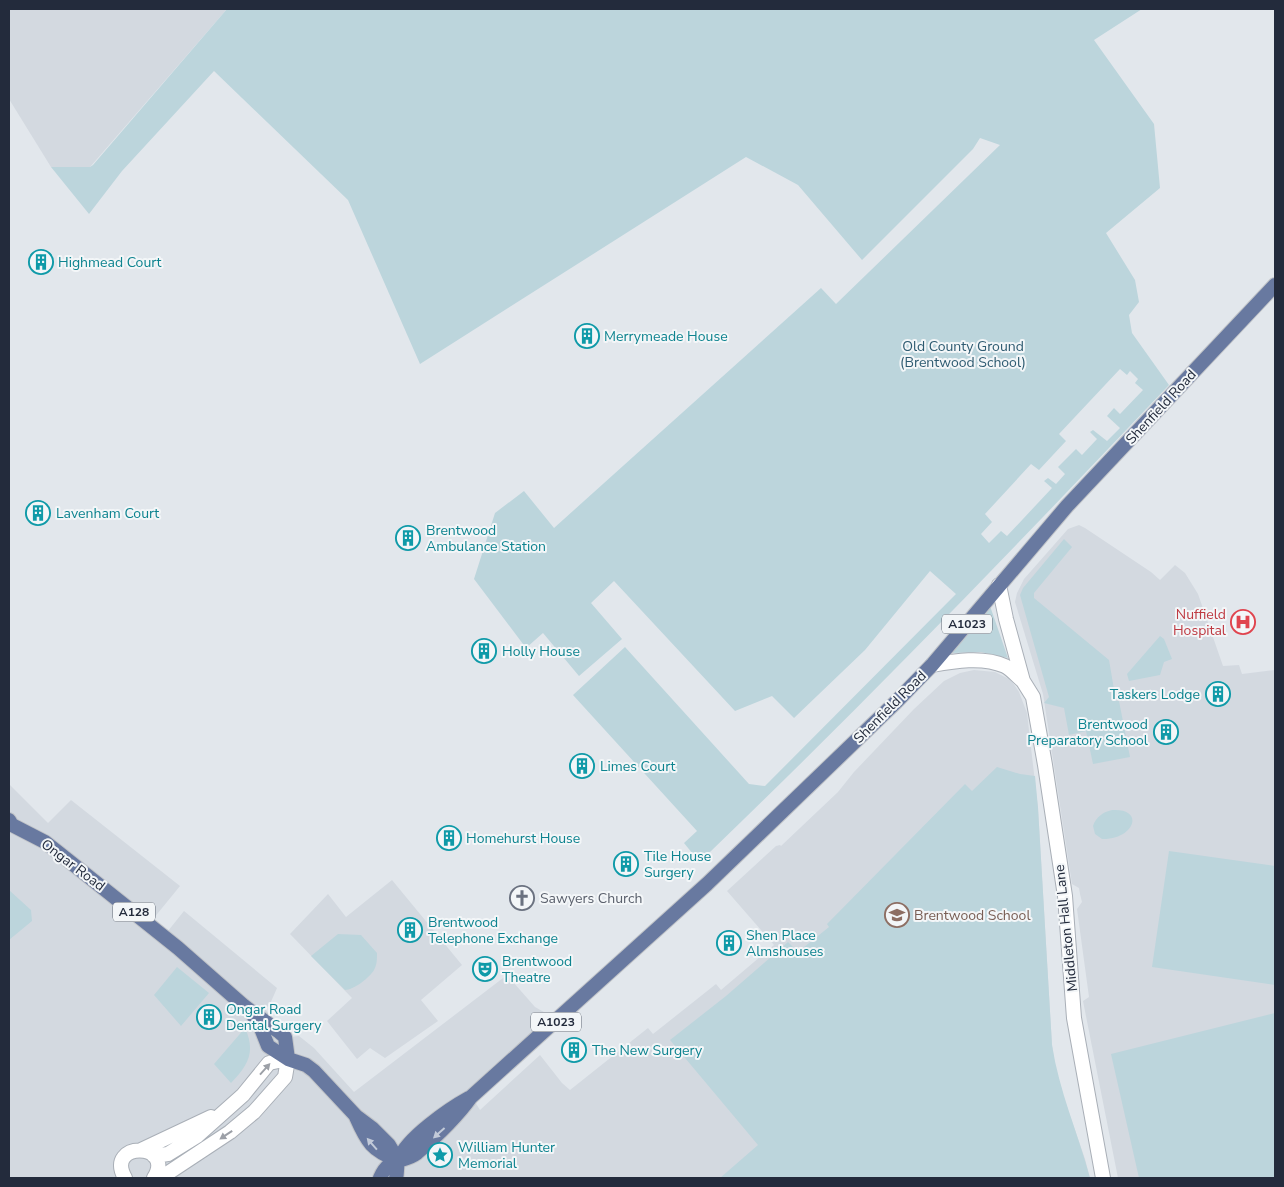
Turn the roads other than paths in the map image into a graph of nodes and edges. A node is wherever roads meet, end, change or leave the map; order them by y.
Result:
1 (1275, 285) edge
2 (999, 585) junction
3 (932, 665) junction
4 (1023, 681) junction
5 (9, 820) edge
6 (288, 1059) junction
7 (471, 1097) junction
8 (230, 1107) junction
9 (356, 1116) junction
10 (140, 1150) junction
11 (154, 1156) junction
12 (398, 1160) junction
13 (122, 1176) edge
14 (154, 1178) edge
15 (380, 1178) edge
16 (396, 1178) edge
17 (1103, 1178) edge

1 - 2 main road, Shenfield Road / A1023
2 - 3 main road, Shenfield Road / A1023
2 - 4 street, Middleton Hall Lane
3 - 4 street, Middleton Hall Lane
3 - 7 main road, Shenfield Road / A1023
4 - 17 street, Middleton Hall Lane
5 - 6 main road, Ongar Road / A128
8 -> 6 street
6 - 9 main road
6 -> 14 street
7 - 12 main road, Shenfield Road / A1023
7 -> 12 main road, Shenfield Road / A1023
8 - 10 street
8 - 11 street
9 - 12 main road
12 -> 9 main road
10 - 11 street
10 - 13 street
11 - 14 street
12 - 15 main road
12 - 16 main road

